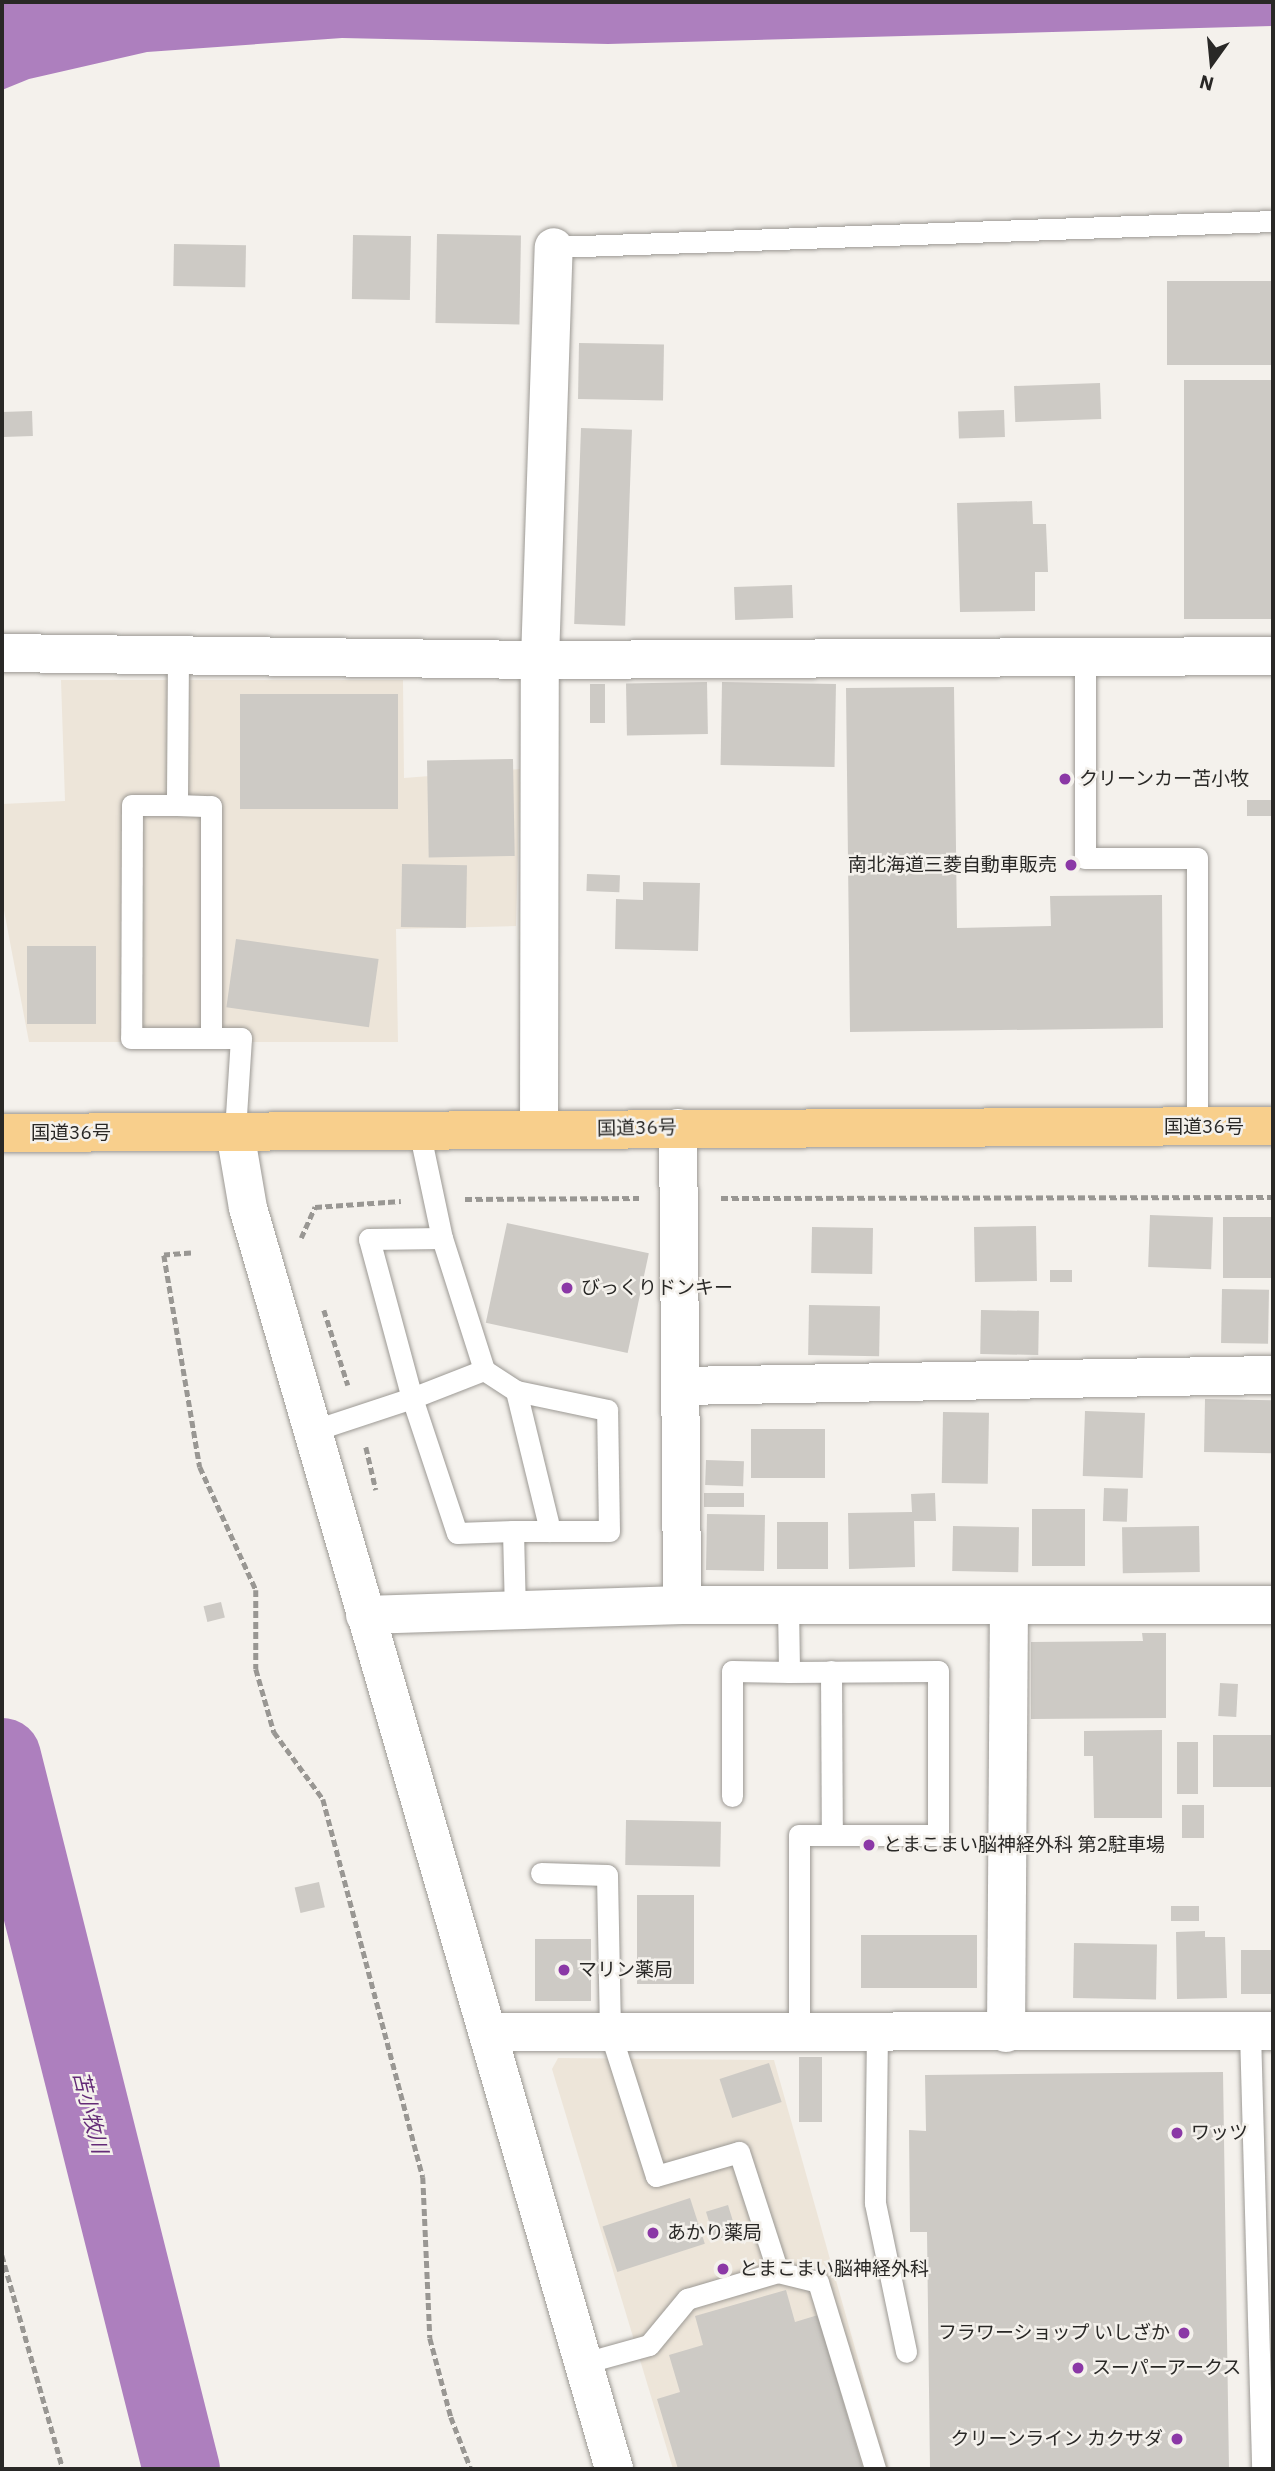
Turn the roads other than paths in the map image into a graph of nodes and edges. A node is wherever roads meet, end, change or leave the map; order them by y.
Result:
1 (1273, 221) edge
2 (554, 247) joint
3 (2, 653) edge
4 (178, 655) junction
5 (1273, 656) edge
6 (1085, 657) junction
7 (540, 660) junction
8 (177, 805) junction
9 (211, 1038) junction
10 (1273, 1126) edge
11 (1197, 1127) junction
12 (678, 1128) junction
13 (539, 1129) junction
14 (419, 1130) junction
15 (235, 1132) junction
16 (16, 1133) edge
17 (442, 1238) junction
18 (484, 1370) junction
19 (1273, 1375) edge
20 (682, 1386) junction
21 (516, 1391) junction
22 (412, 1398) junction
23 (315, 1430) junction
24 (513, 1531) junction
25 (550, 1531) junction
26 (682, 1605) junction
27 (1273, 1605) edge
28 (788, 1606) junction
29 (1009, 1608) junction
30 (515, 1611) junction
31 (365, 1615) junction
32 (831, 1671) junction
33 (789, 1672) junction
34 (732, 1796) dead end
35 (832, 1835) junction
36 (541, 1873) dead end
37 (799, 2031) junction
38 (1262, 2031) edge
39 (490, 2032) junction
40 (610, 2032) junction
41 (877, 2032) junction
42 (1006, 2033) junction
43 (778, 2273) junction
44 (906, 2352) dead end
45 (584, 2363) junction
46 (614, 2469) edge
47 (875, 2469) edge
48 (1262, 2469) edge

1 - 2 lane
2 - 7 street
3 - 4 street
4 - 7 street
4 - 8 lane
5 - 6 street
6 - 7 street
6 - 11 lane
7 - 13 street
8 - 9 lane
8 - 9 lane
9 - 15 lane
10 - 11 highway, 国道36号
11 - 12 highway, 国道36号
12 - 13 highway, 国道36号
12 - 20 street
13 - 14 highway, 国道36号
14 - 15 highway, 国道36号
14 - 17 lane
15 - 16 highway, 国道36号
15 - 23 street
17 - 18 lane
17 - 22 lane
18 - 21 lane
18 - 22 lane
19 - 20 street
20 - 26 street
21 - 25 lane
21 - 25 lane
22 - 23 lane
22 - 24 lane
23 - 31 street
24 - 25 lane
24 - 30 lane
26 - 28 street
26 - 30 street
27 - 29 street
28 - 29 street
28 - 33 lane
29 - 42 street
30 - 31 street
31 - 39 street
32 - 33 lane
32 - 35 lane
32 - 35 lane
33 - 34 lane
35 - 37 lane
36 - 40 lane
37 - 40 street
37 - 41 street
38 - 42 street
38 - 48 lane
39 - 40 street
39 - 45 street
40 - 43 lane
41 - 42 street
41 - 44 lane
43 - 45 lane
43 - 47 lane
45 - 46 street

